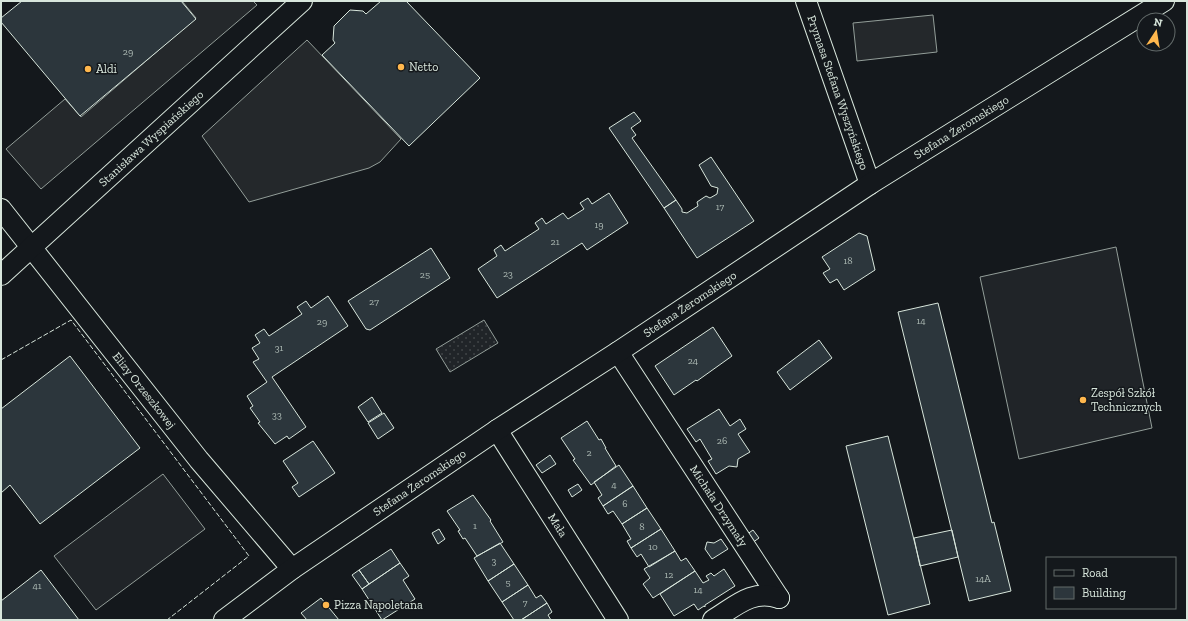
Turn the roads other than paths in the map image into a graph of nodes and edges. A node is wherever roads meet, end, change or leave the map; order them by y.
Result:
1 (302, 1) edge
2 (806, 1) edge
3 (1164, 1) edge
4 (1135, 9) edge
5 (870, 184) junction
6 (1, 209) edge
7 (32, 247) junction
8 (2, 271) edge
9 (618, 352) junction
10 (497, 430) junction
11 (292, 569) junction
12 (224, 620) edge
13 (618, 620) edge
14 (714, 620) edge

1 - 7 street, Stanisława Wyspiańskiego
2 - 5 street, Prymasa Stefana Wyszyńskiego
3 - 4 street, Stefana Żeromskiego
4 - 5 street, Stefana Żeromskiego
5 - 9 street, Stefana Żeromskiego
6 - 7 street, Elizy Orzeszkowej
7 - 8 street, Stanisława Wyspiańskiego
7 - 11 street, Elizy Orzeszkowej
9 - 10 street, Stefana Żeromskiego
9 - 14 street, Michała Drzymały
10 - 11 street, Stefana Żeromskiego
10 - 13 street, Mała
11 - 12 street, Stefana Żeromskiego

